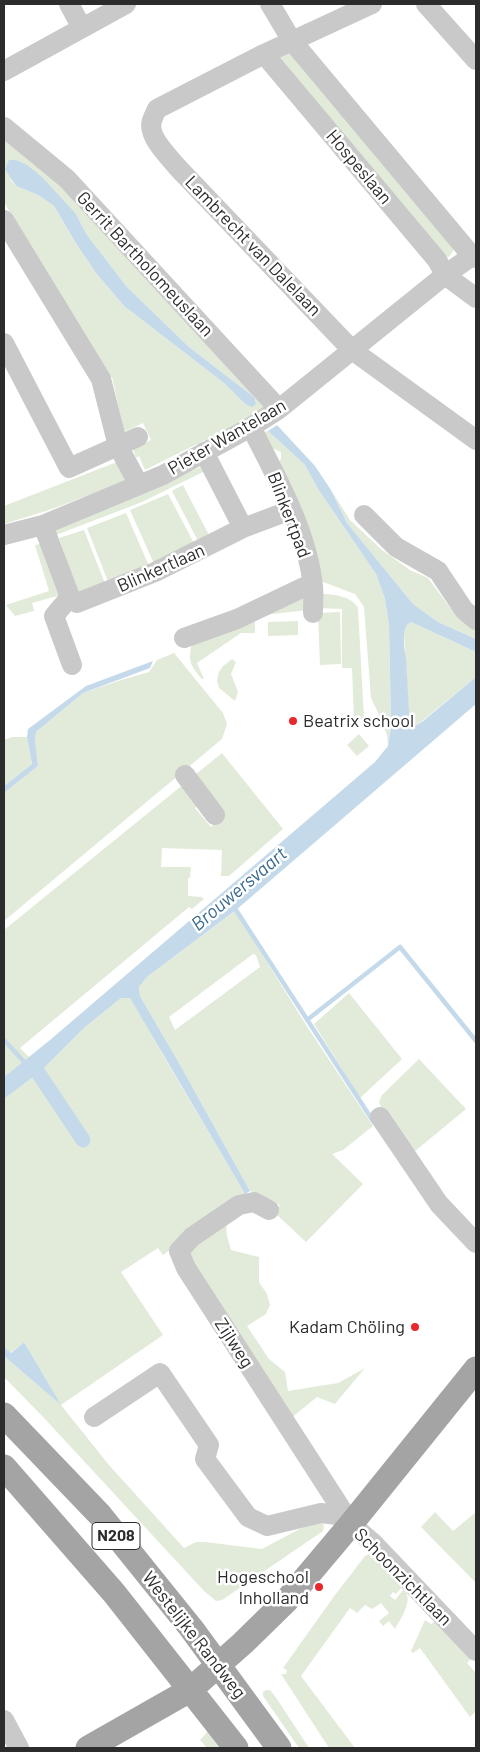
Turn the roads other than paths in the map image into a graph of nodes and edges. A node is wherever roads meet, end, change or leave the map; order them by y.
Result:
1 (70, 4) edge
2 (126, 4) edge
3 (270, 4) edge
4 (372, 4) edge
5 (426, 4) edge
6 (82, 28) junction
7 (292, 41) junction
8 (264, 54) junction
9 (476, 60) edge
10 (4, 71) edge
11 (4, 127) edge
12 (4, 220) edge
13 (11, 247) edge
14 (474, 257) edge
15 (446, 275) junction
16 (476, 298) edge
17 (4, 343) edge
18 (352, 350) junction
19 (279, 409) junction
20 (251, 427) junction
21 (138, 437) dead end
22 (476, 440) edge
23 (118, 446) junction
24 (204, 452) junction
25 (139, 485) junction
26 (291, 510) junction
27 (364, 515) dead end
28 (43, 525) junction
29 (243, 528) junction
30 (4, 535) edge
31 (314, 587) junction
32 (70, 597) junction
33 (313, 613) dead end
34 (476, 620) edge
35 (184, 638) dead end
36 (72, 665) dead end
37 (185, 775) dead end
38 (215, 815) dead end
39 (380, 1117) dead end
40 (269, 1210) dead end
41 (476, 1243) edge
42 (476, 1369) edge
43 (4, 1415) edge
44 (94, 1417) dead end
45 (4, 1467) edge
46 (348, 1520) junction
47 (476, 1651) edge
48 (218, 1666) junction
49 (190, 1690) junction
50 (4, 1720) edge
51 (19, 1748) edge
52 (88, 1748) edge
53 (236, 1748) edge
54 (279, 1748) edge

1 - 6 street
2 - 6 street
3 - 7 street, Hospeslaan
4 - 7 street
5 - 9 street
6 - 10 street
7 - 8 street
7 - 14 street, Hospeslaan
8 - 15 street, Hospeslaan
8 - 18 street, Lambrecht van Dalelaan
11 - 19 street, Gerrit Bartholomeuslaan
12 - 13 street
13 - 23 street
14 - 15 street, Pieter Wantelaan
15 - 16 street, Hospeslaan
15 - 18 street, Pieter Wantelaan
17 - 23 street
18 - 19 street, Pieter Wantelaan
18 - 22 street, Lambrecht van Dalelaan
19 - 20 street, Pieter Wantelaan
20 - 24 street, Pieter Wantelaan
20 - 26 street, Blinkertpad
21 - 23 street
23 - 25 street
24 - 25 street, Pieter Wantelaan
24 - 29 street
25 - 28 street, Pieter Wantelaan
26 - 29 street
26 - 31 street, Blinkertpad
27 - 34 street
28 - 30 street, Pieter Wantelaan
28 - 32 street
29 - 32 street, Blinkertlaan
31 - 33 street, Blinkertpad
31 - 35 street
32 - 36 street
37 - 38 street
39 - 41 street
40 - 46 street, Zijlweg
42 - 46 main road
43 - 48 main road, Westelijke Randweg / N208
44 - 46 street
45 - 49 main road, Westelijke Randweg / N208
46 - 47 street, Schoonzichtlaan
46 - 48 main road
48 - 49 main road
48 - 54 main road, Westelijke Randweg / N208
49 - 52 main road
49 - 53 main road, Westelijke Randweg / N208
50 - 51 street

